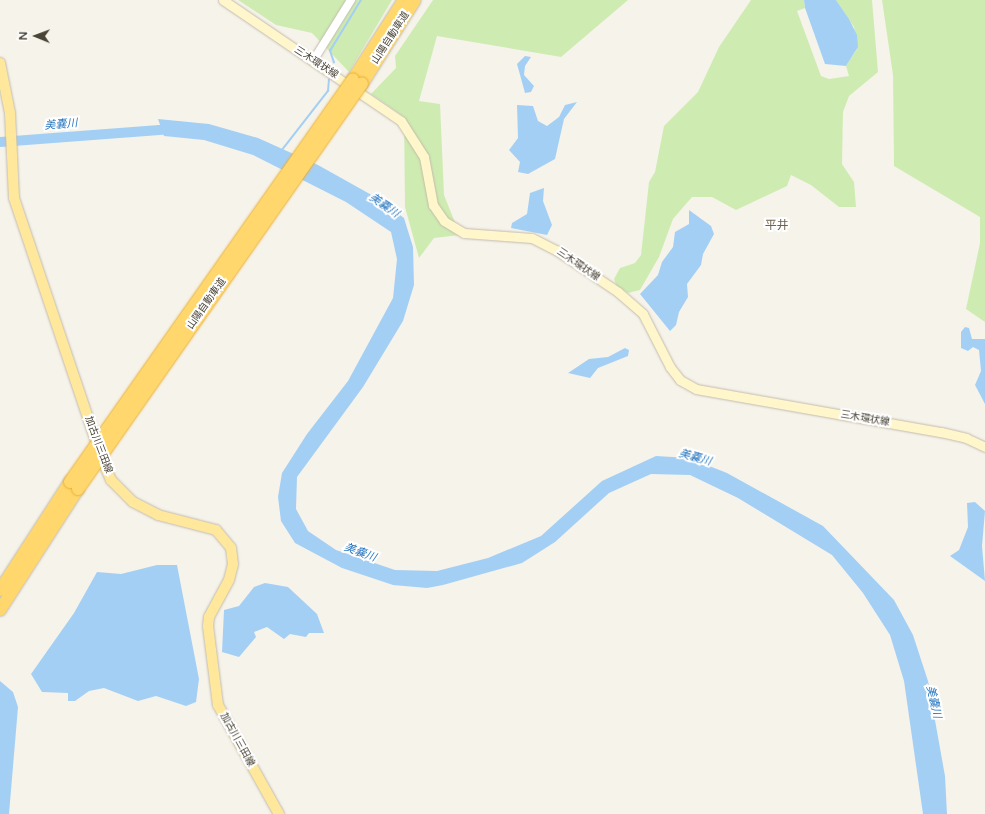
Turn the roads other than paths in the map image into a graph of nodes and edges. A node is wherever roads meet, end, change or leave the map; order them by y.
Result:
1 (224, 0) edge
2 (351, 0) edge
3 (404, 0) edge
4 (416, 0) edge
5 (313, 61) junction
6 (0, 63) edge
7 (357, 81) junction
8 (985, 446) edge
9 (74, 485) junction
10 (0, 590) edge
11 (0, 610) edge
12 (279, 814) edge

1 - 5 main road, 三木環状線
2 - 5 street
3 - 7 highway, 山陽自動車道
4 - 7 highway, 山陽自動車道
5 - 8 main road, 三木環状線
6 - 12 main road, 加古川三田線
7 - 9 highway, 山陽自動車道, bridge
9 - 10 highway, 山陽自動車道
9 - 11 highway, 山陽自動車道

